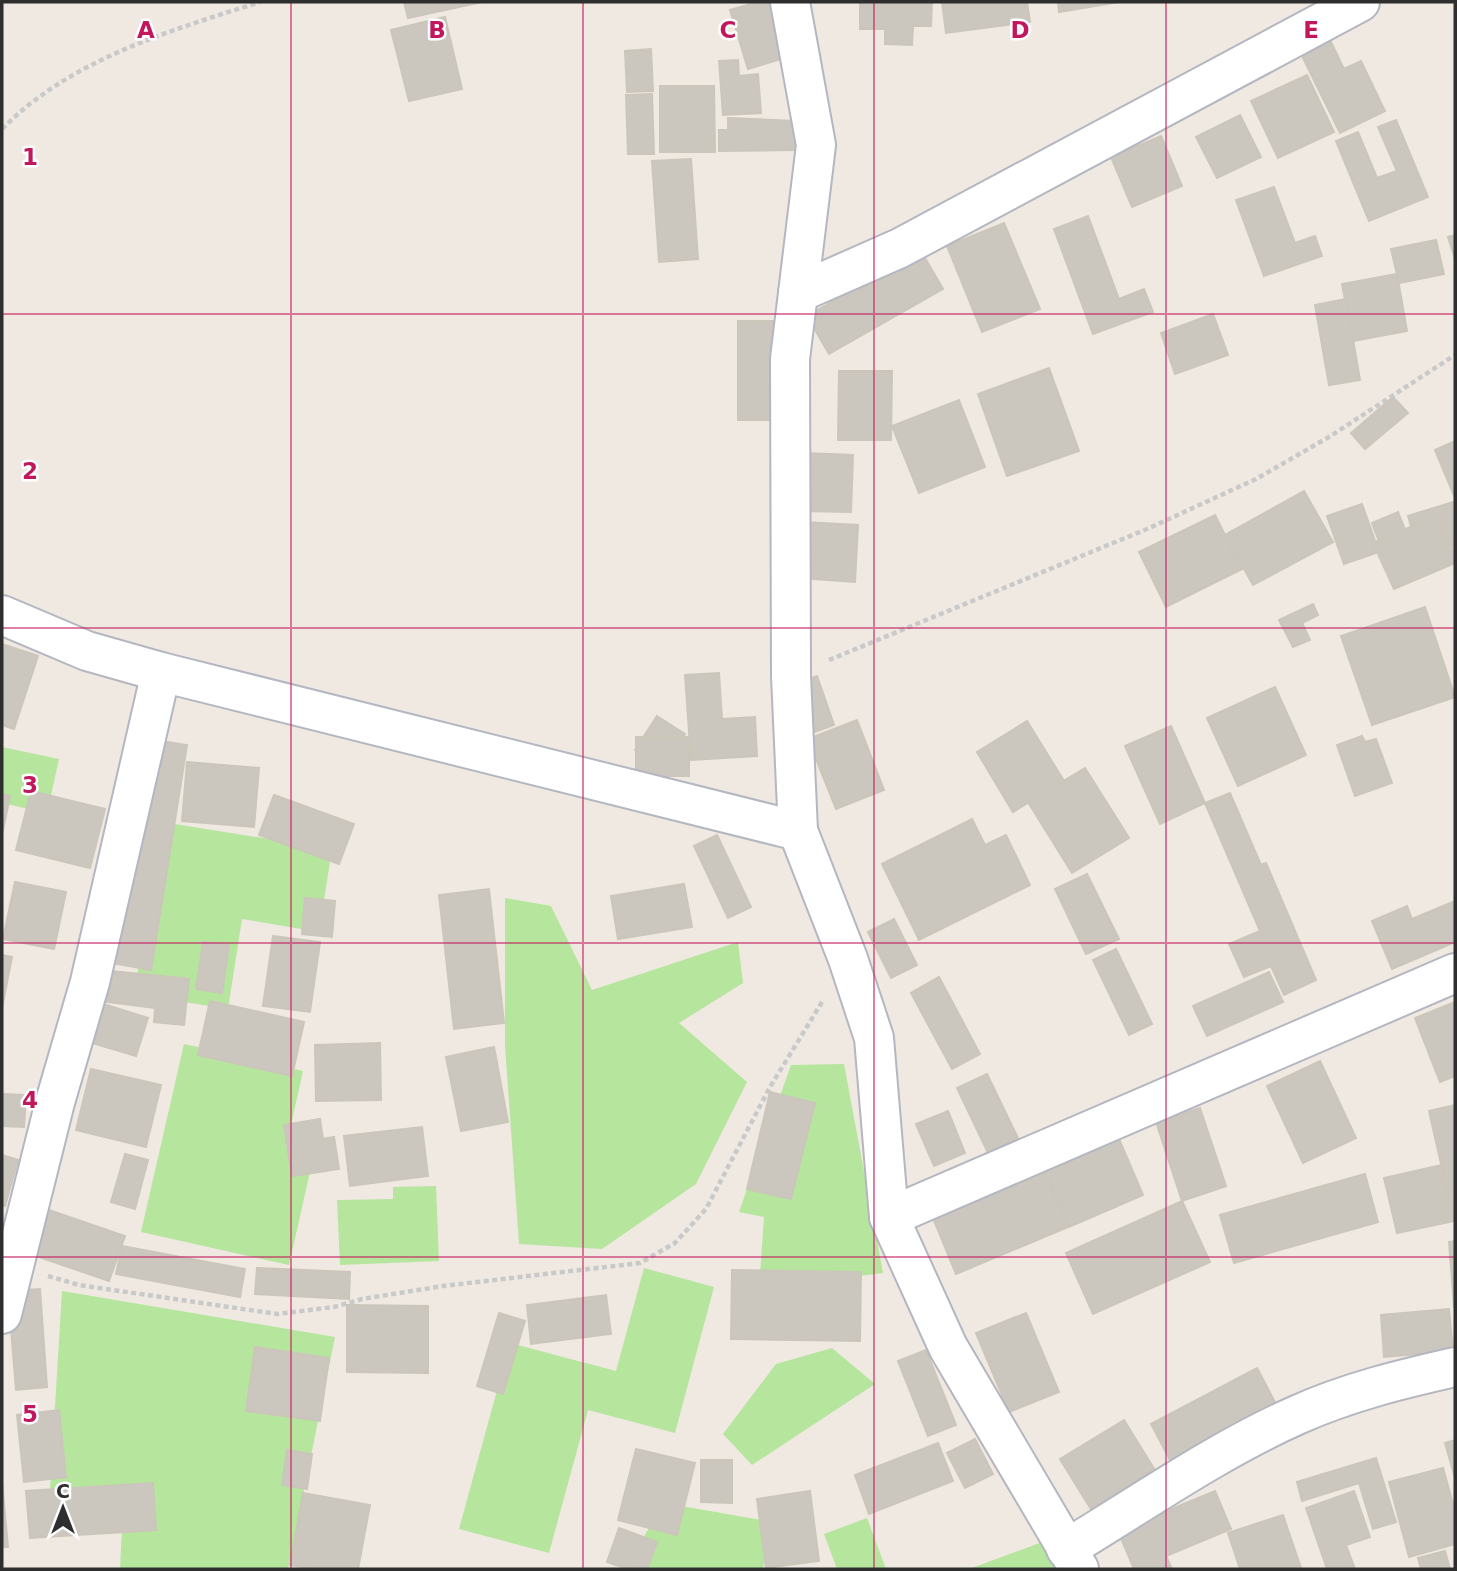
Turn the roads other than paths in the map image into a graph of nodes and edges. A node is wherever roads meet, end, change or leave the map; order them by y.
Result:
1 (790, 2) edge
2 (1360, 2) edge
3 (798, 293) junction
4 (2, 615) edge
5 (161, 672) junction
6 (798, 831) junction
7 (1455, 973) edge
8 (889, 1217) junction
9 (2, 1314) edge
10 (1455, 1367) edge
11 (1073, 1559) edge

1 - 3 street
2 - 3 street
3 - 6 street
4 - 5 street
5 - 6 street
5 - 9 street
6 - 8 street
7 - 8 street
8 - 11 street
10 - 11 street

